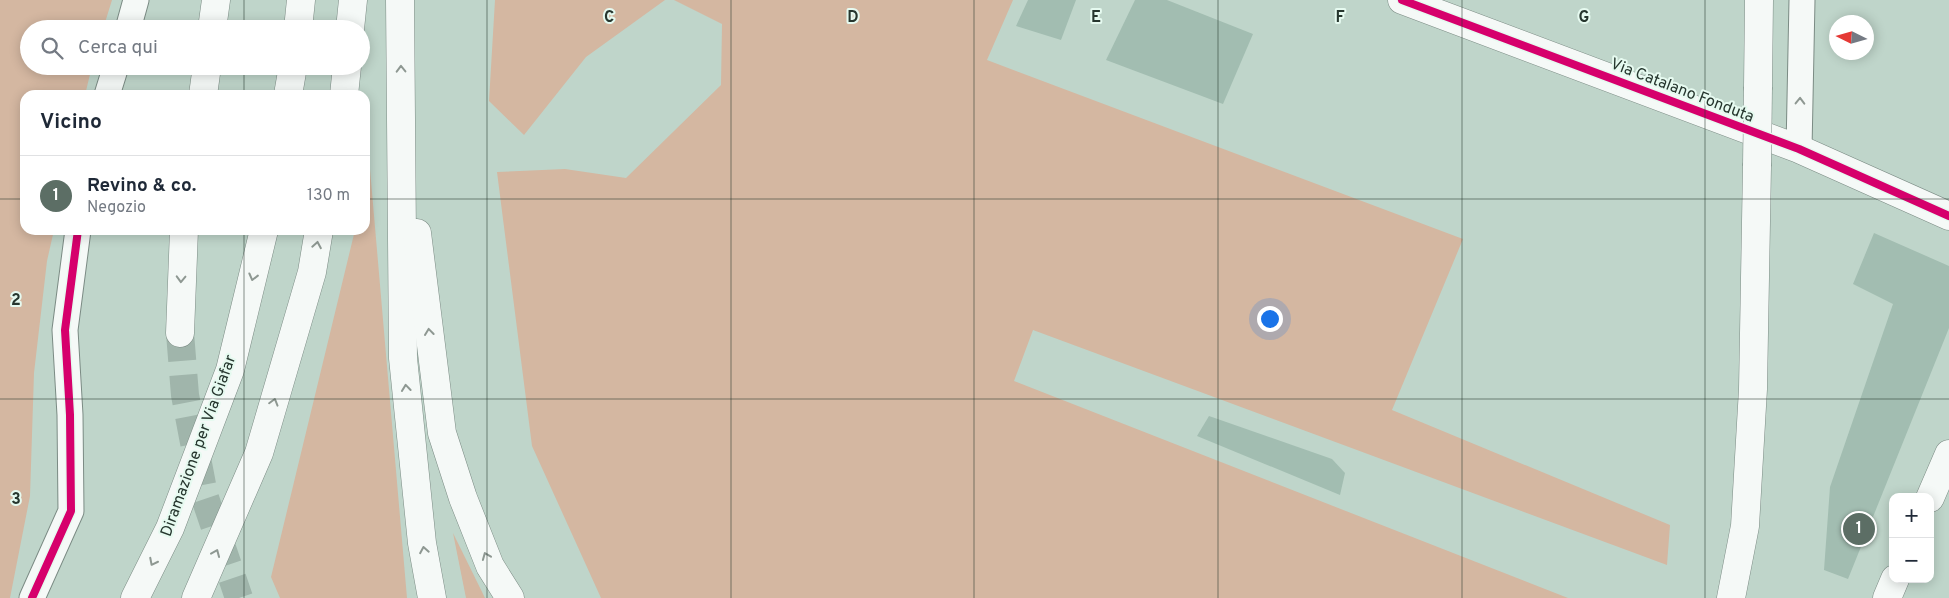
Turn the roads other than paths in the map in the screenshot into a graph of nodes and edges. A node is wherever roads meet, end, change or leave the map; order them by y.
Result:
1 (136, 0) edge
2 (216, 0) edge
3 (302, 0) edge
4 (354, 0) edge
5 (400, 0) edge
6 (1402, 0) edge
7 (1759, 0) edge
8 (1802, 0) edge
9 (130, 20) edge
10 (213, 20) edge
11 (299, 20) edge
12 (351, 20) edge
13 (113, 75) edge
14 (206, 75) edge
15 (291, 75) edge
16 (346, 75) edge
17 (109, 90) edge
18 (204, 90) edge
19 (289, 90) edge
20 (345, 90) edge
21 (402, 110) junction
22 (1800, 149) junction
23 (1949, 216) edge
24 (77, 235) edge
25 (184, 235) edge
26 (263, 235) edge
27 (318, 235) edge
28 (180, 333) tunnel mouth
29 (1949, 454) edge
30 (1939, 487) edge
31 (1893, 583) edge
32 (32, 598) edge
33 (135, 598) edge
34 (196, 598) edge
35 (432, 598) edge
36 (510, 598) edge
37 (1731, 598) edge
38 (1887, 598) edge

1 - 9 street
2 - 10 main road
3 - 11 main road
4 - 12 main road
21 -> 5 main road
6 - 22 main road, Via Catalano Fonduta
7 - 37 main road, bridge
22 -> 8 street
13 - 17 street
14 - 18 main road
15 - 19 main road
16 - 20 main road
35 -> 21 main road
36 -> 21 main road
22 - 23 main road, Via Catalano Fonduta
24 - 32 street
25 -> 28 main road
26 -> 33 main road, Diramazione per Via Giafar
34 -> 27 main road
29 - 30 main road
31 - 38 main road

